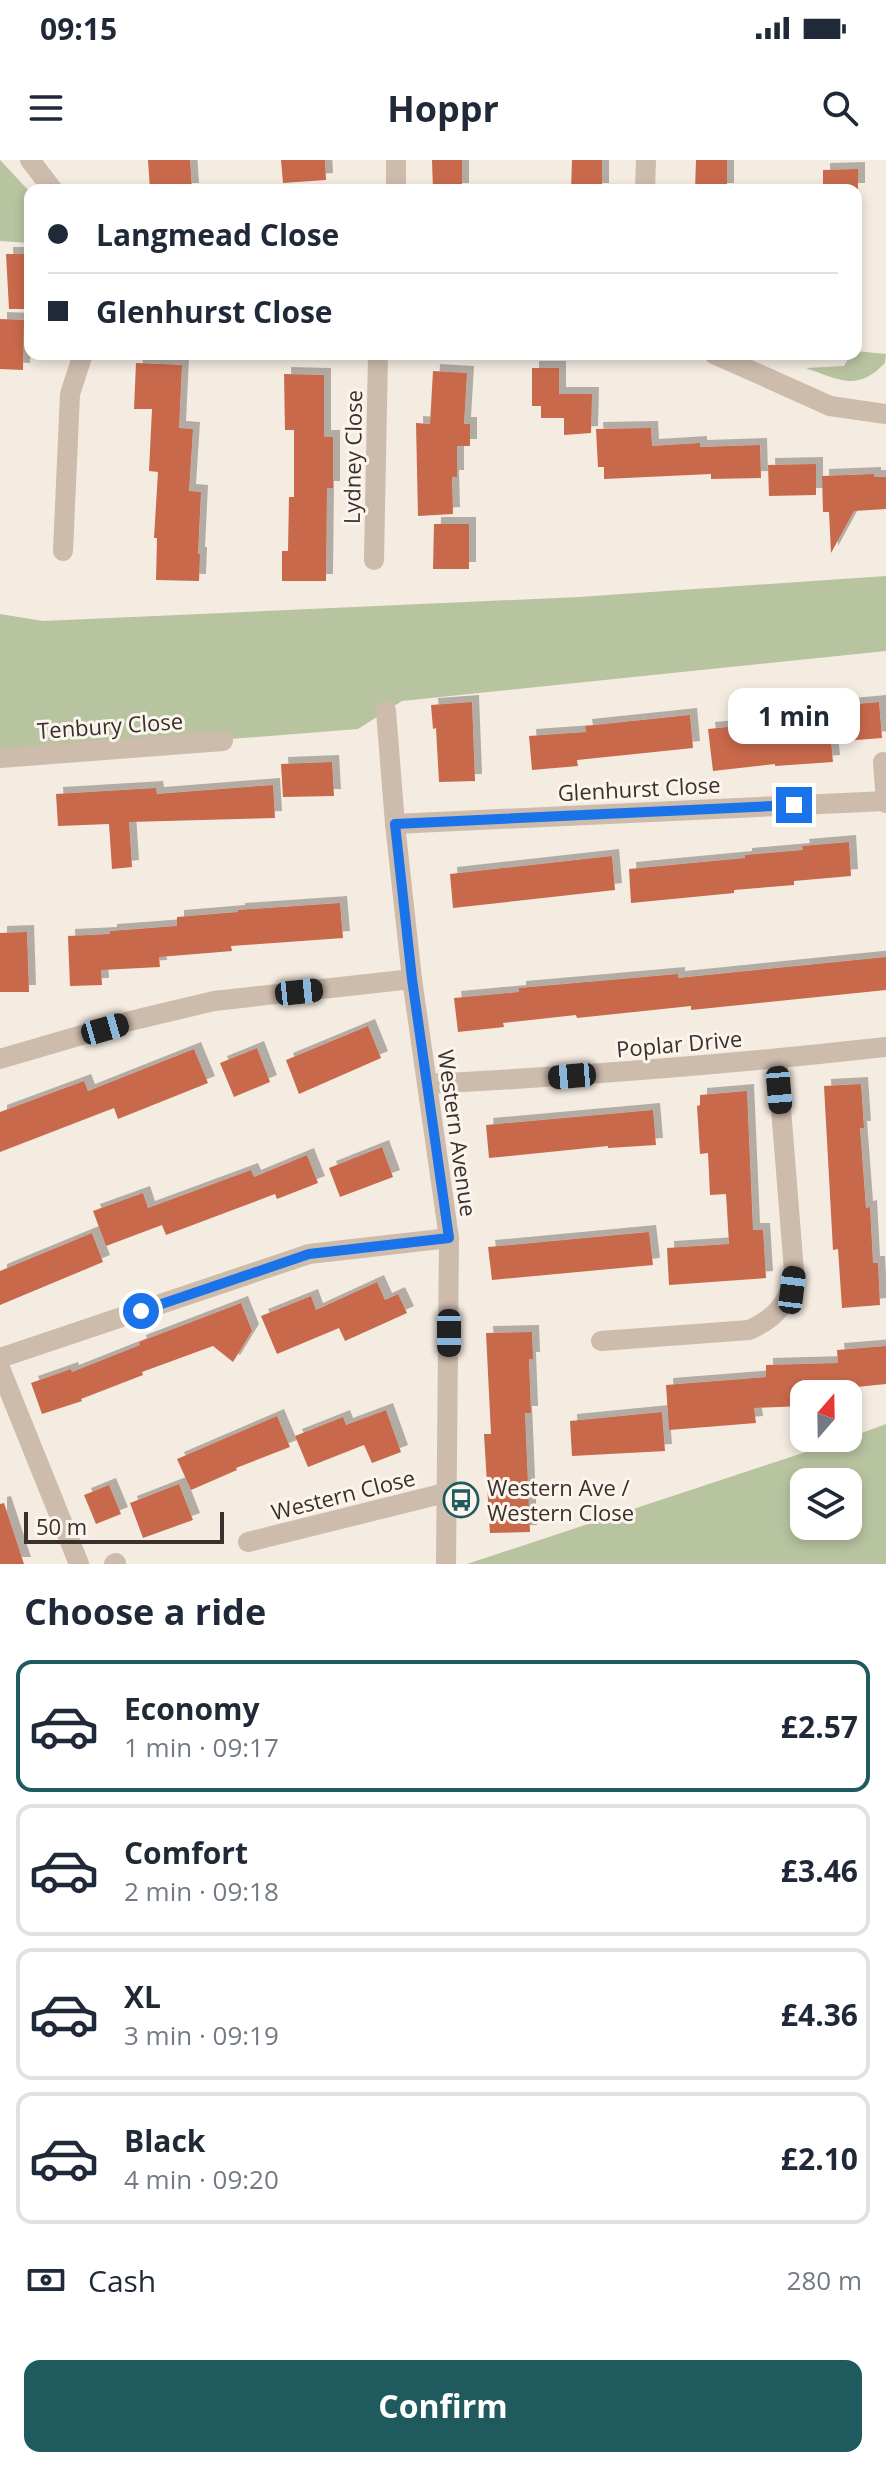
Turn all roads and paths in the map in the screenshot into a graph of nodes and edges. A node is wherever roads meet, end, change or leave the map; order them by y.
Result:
1 (30, 160) edge
2 (396, 160) edge
3 (646, 160) edge
4 (48, 184) edge
5 (396, 184) edge
6 (645, 184) edge
7 (81, 360) edge
8 (378, 360) edge
9 (727, 360) edge
10 (886, 414) edge
11 (63, 551) dead end
12 (374, 560) dead end
13 (386, 711) dead end
14 (223, 741) dead end
15 (0, 758) edge
16 (883, 762) dead end
17 (886, 802) edge
18 (395, 824) junction
19 (412, 979) junction
20 (886, 1047) edge
21 (0, 1059) edge
22 (777, 1059) junction
23 (427, 1084) junction
24 (449, 1238) junction
25 (601, 1341) dead end
26 (0, 1358) edge
27 (0, 1368) edge
28 (449, 1492) junction
29 (248, 1542) dead end
30 (79, 1564) edge
31 (446, 1564) edge

1 - 4 street
2 - 5 street
3 - 6 street
7 - 11 street
8 - 12 street, Lydney Close
9 - 10 street
13 - 18 street, Western Avenue
14 - 15 street, Tenbury Close
16 - 17 street, Glenhurst Close
17 - 18 street, Glenhurst Close
18 - 19 street, Western Avenue
19 - 21 street
19 - 23 street, Western Avenue
20 - 22 street, Poplar Drive
22 - 23 street, Poplar Drive
22 - 25 street
23 - 24 street, Western Avenue
24 - 26 street
24 - 28 street, Western Avenue
27 - 30 street
28 - 29 street, Western Close
28 - 31 street, Western Avenue

